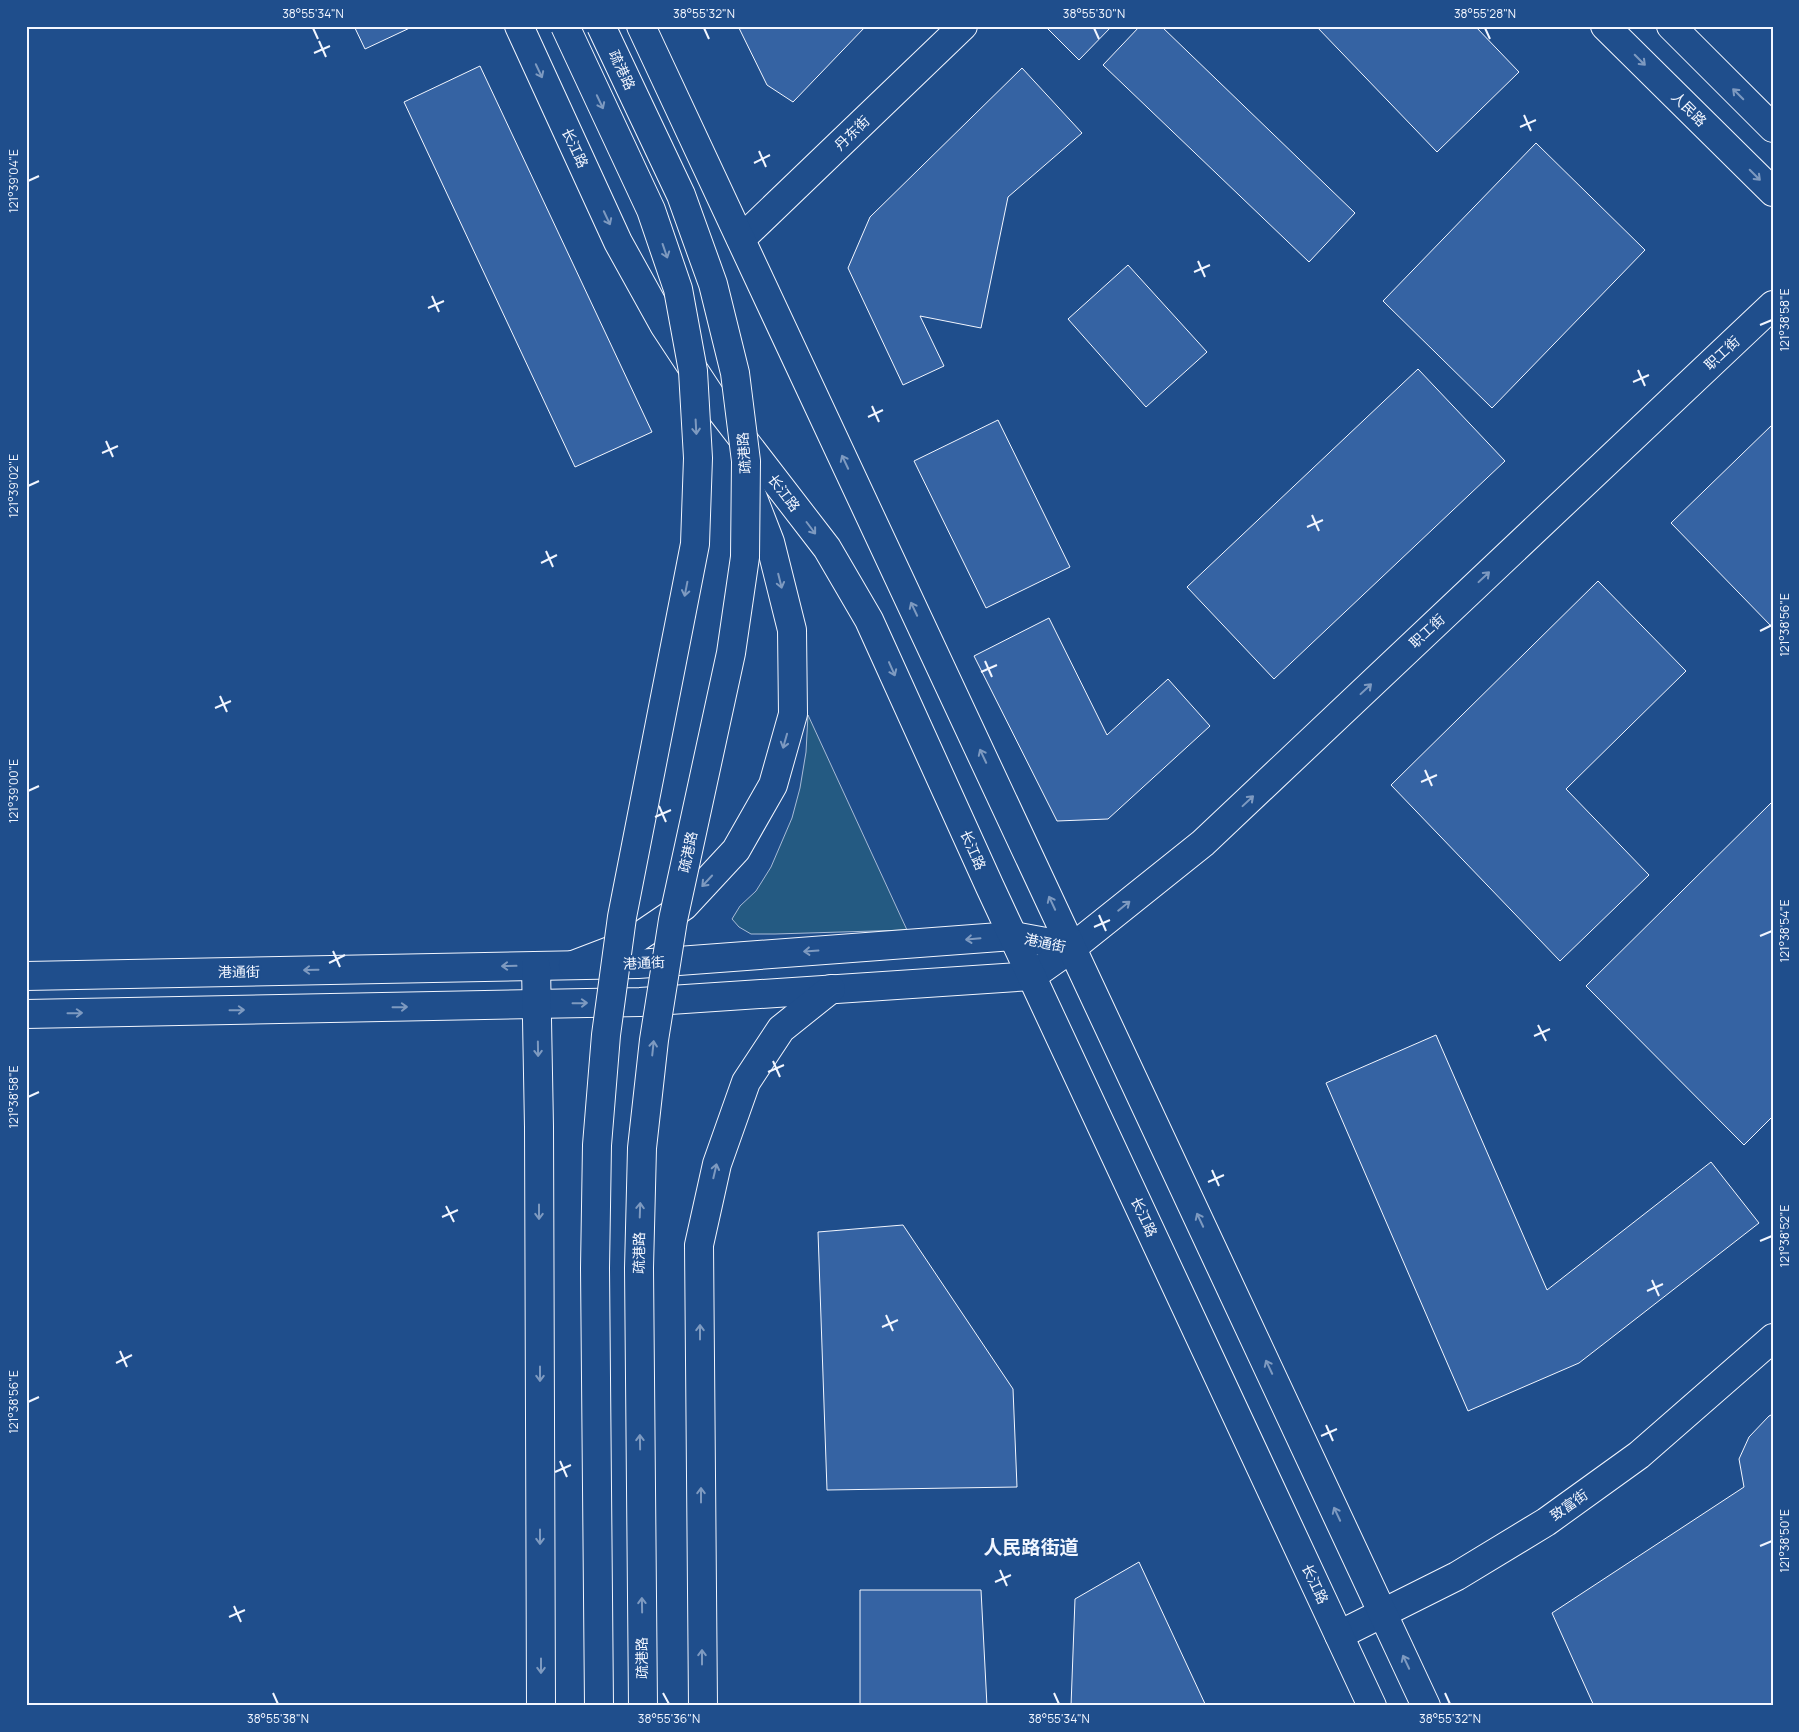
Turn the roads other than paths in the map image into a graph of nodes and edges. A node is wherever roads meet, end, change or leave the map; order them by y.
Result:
1 (519, 26) edge
2 (565, 26) edge
3 (601, 26) edge
4 (640, 26) edge
5 (963, 26) edge
6 (1605, 26) edge
7 (1671, 26) edge
8 (1773, 128) edge
9 (1773, 192) edge
10 (740, 239) junction
11 (1773, 304) edge
12 (716, 404) junction
13 (1013, 936) junction
14 (1073, 948) junction
15 (573, 965) junction
16 (536, 966) junction
17 (26, 976) edge
18 (1032, 976) junction
19 (831, 989) junction
20 (537, 1004) junction
21 (26, 1014) edge
22 (1773, 1338) edge
23 (1383, 1613) junction
24 (1338, 1635) junction
25 (541, 1706) edge
26 (599, 1706) edge
27 (643, 1706) edge
28 (703, 1706) edge
29 (1372, 1706) edge
30 (1426, 1706) edge

1 -> 12 main road, 长江路
2 -> 26 main road, bridge
27 -> 3 main road, 疏港路, bridge
4 - 10 main road
5 - 10 main road, 丹东街
6 -> 9 main road, 人民路
8 -> 7 main road
14 -> 10 main road
14 -> 11 main road, 职工街
12 -> 13 main road, 长江路
12 -> 15 main road
13 - 14 main road, 港通街
13 -> 15 main road, 港通街
13 - 18 main road, 长江路
14 - 18 main road, 港通街
23 -> 14 main road
15 - 16 main road, 港通街
16 -> 17 main road, 港通街
16 - 20 main road
18 - 19 main road
18 - 24 main road, 长江路
20 -> 19 main road
28 -> 19 main road
21 -> 20 main road
20 -> 25 main road
22 - 23 main road, 致富街
23 - 24 main road, 致富街
30 -> 23 main road
24 - 29 main road, 长江路

